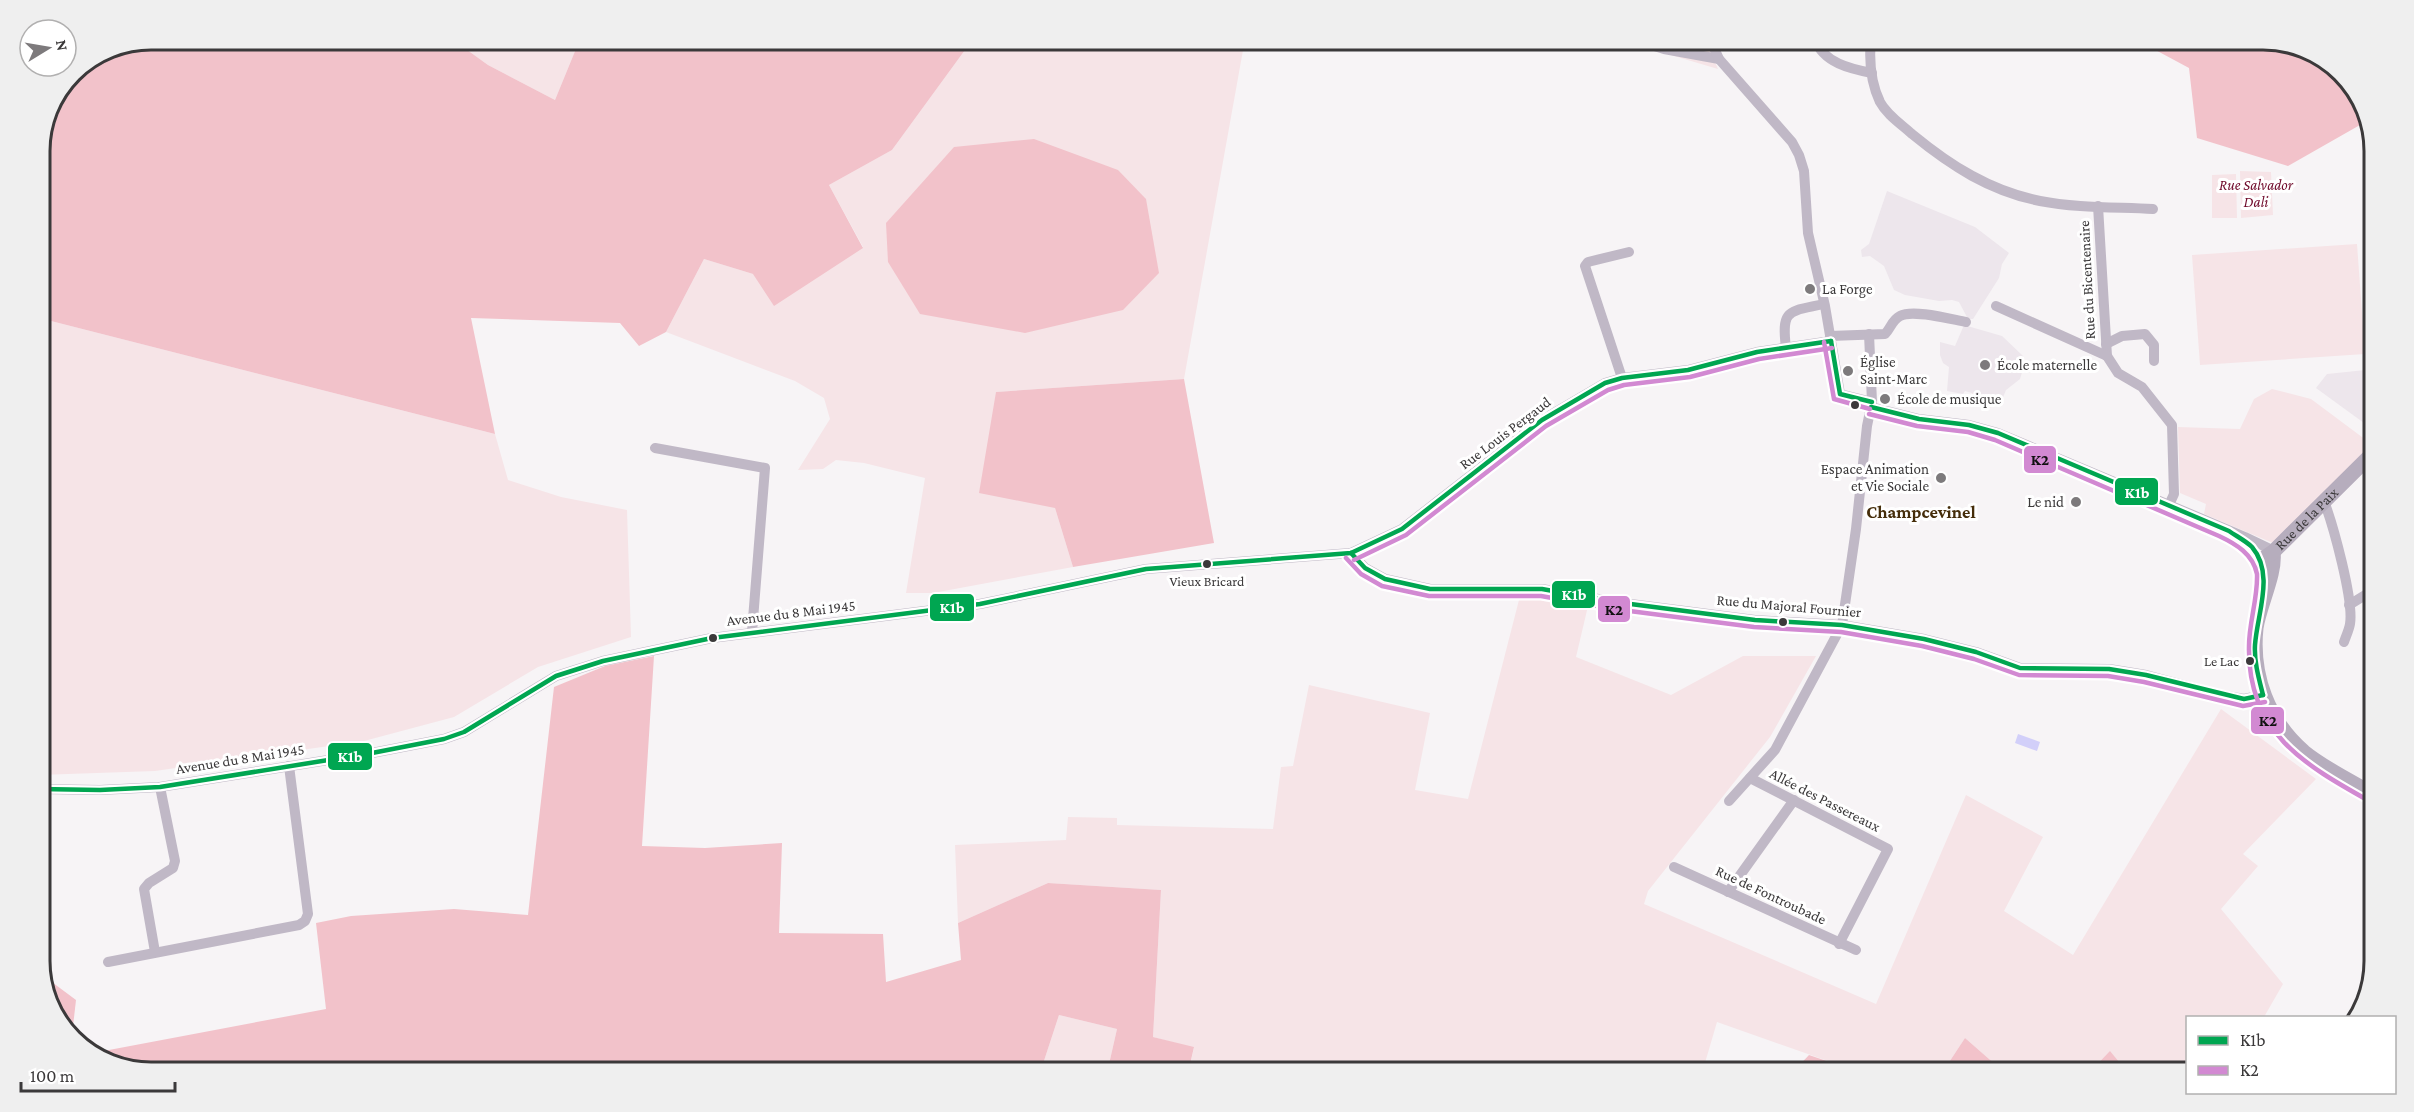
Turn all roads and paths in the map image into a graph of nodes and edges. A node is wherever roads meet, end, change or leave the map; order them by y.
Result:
1 (1670, 50) edge
2 (1715, 50) edge
3 (1823, 50) edge
4 (1870, 50) edge
5 (1719, 59) junction
6 (1872, 73) junction
7 (2098, 206) junction
8 (2153, 208) dead end
9 (1629, 252) dead end
10 (1824, 304) junction
11 (1996, 306) dead end
12 (1966, 322) dead end
13 (1869, 334) junction
14 (1830, 338) junction
15 (2106, 344) junction
16 (1786, 348) junction
17 (2107, 356) junction
18 (2154, 361) dead end
19 (1622, 378) junction
20 (1872, 405) junction
21 (656, 448) dead end
22 (2364, 462) edge
23 (2324, 501) junction
24 (2169, 505) junction
25 (1351, 553) junction
26 (2267, 556) junction
27 (2364, 596) edge
28 (2349, 605) junction
29 (1842, 625) junction
30 (752, 632) junction
31 (2344, 642) dead end
32 (2263, 695) junction
33 (289, 766) junction
34 (1750, 778) junction
35 (160, 787) junction
36 (2364, 788) edge
37 (50, 789) edge
38 (1794, 800) junction
39 (1730, 801) dead end
40 (1674, 867) dead end
41 (1728, 892) junction
42 (1839, 944) junction
43 (1856, 950) dead end
44 (155, 952) junction
45 (108, 962) dead end

1 - 5 street
2 - 5 street
3 - 6 street
4 - 6 street
5 - 10 street
6 - 7 street
7 - 8 street
7 - 15 street, Rue du Bicentenaire
9 - 19 street
10 - 14 street
10 - 16 street
11 - 17 street
12 - 13 street
13 - 14 street, Rue Louis Pergaud
13 - 20 street
14 - 16 street, Rue Louis Pergaud
14 - 20 street
15 - 17 street, Rue du Bicentenaire
15 - 18 street
16 - 19 street, Rue Louis Pergaud
17 - 24 street, Rue du Bicentenaire
19 - 25 street, Rue Louis Pergaud
20 - 24 street
20 - 29 street
21 - 30 street
22 - 23 main road, Rue de la Paix
23 - 26 main road, Rue de la Paix
23 - 28 street
24 - 26 street
25 - 29 street, Rue du Majoral Fournier
25 - 30 street, Avenue du 8 Mai 1945
26 - 32 main road
27 - 28 street
28 - 31 street
29 - 32 street, Rue du Majoral Fournier
29 - 34 street
30 - 33 street, Avenue du 8 Mai 1945
32 - 36 main road
33 - 35 street, Avenue du 8 Mai 1945
33 - 44 street
34 - 38 street, Allée des Passereaux
34 - 39 street
35 - 37 street, Avenue du 8 Mai 1945
35 - 44 street
38 - 41 street
38 - 42 street, Allée des Passereaux
40 - 41 street, Rue de Fontroubade
41 - 42 street, Rue de Fontroubade
42 - 43 street, Rue de Fontroubade
44 - 45 street

